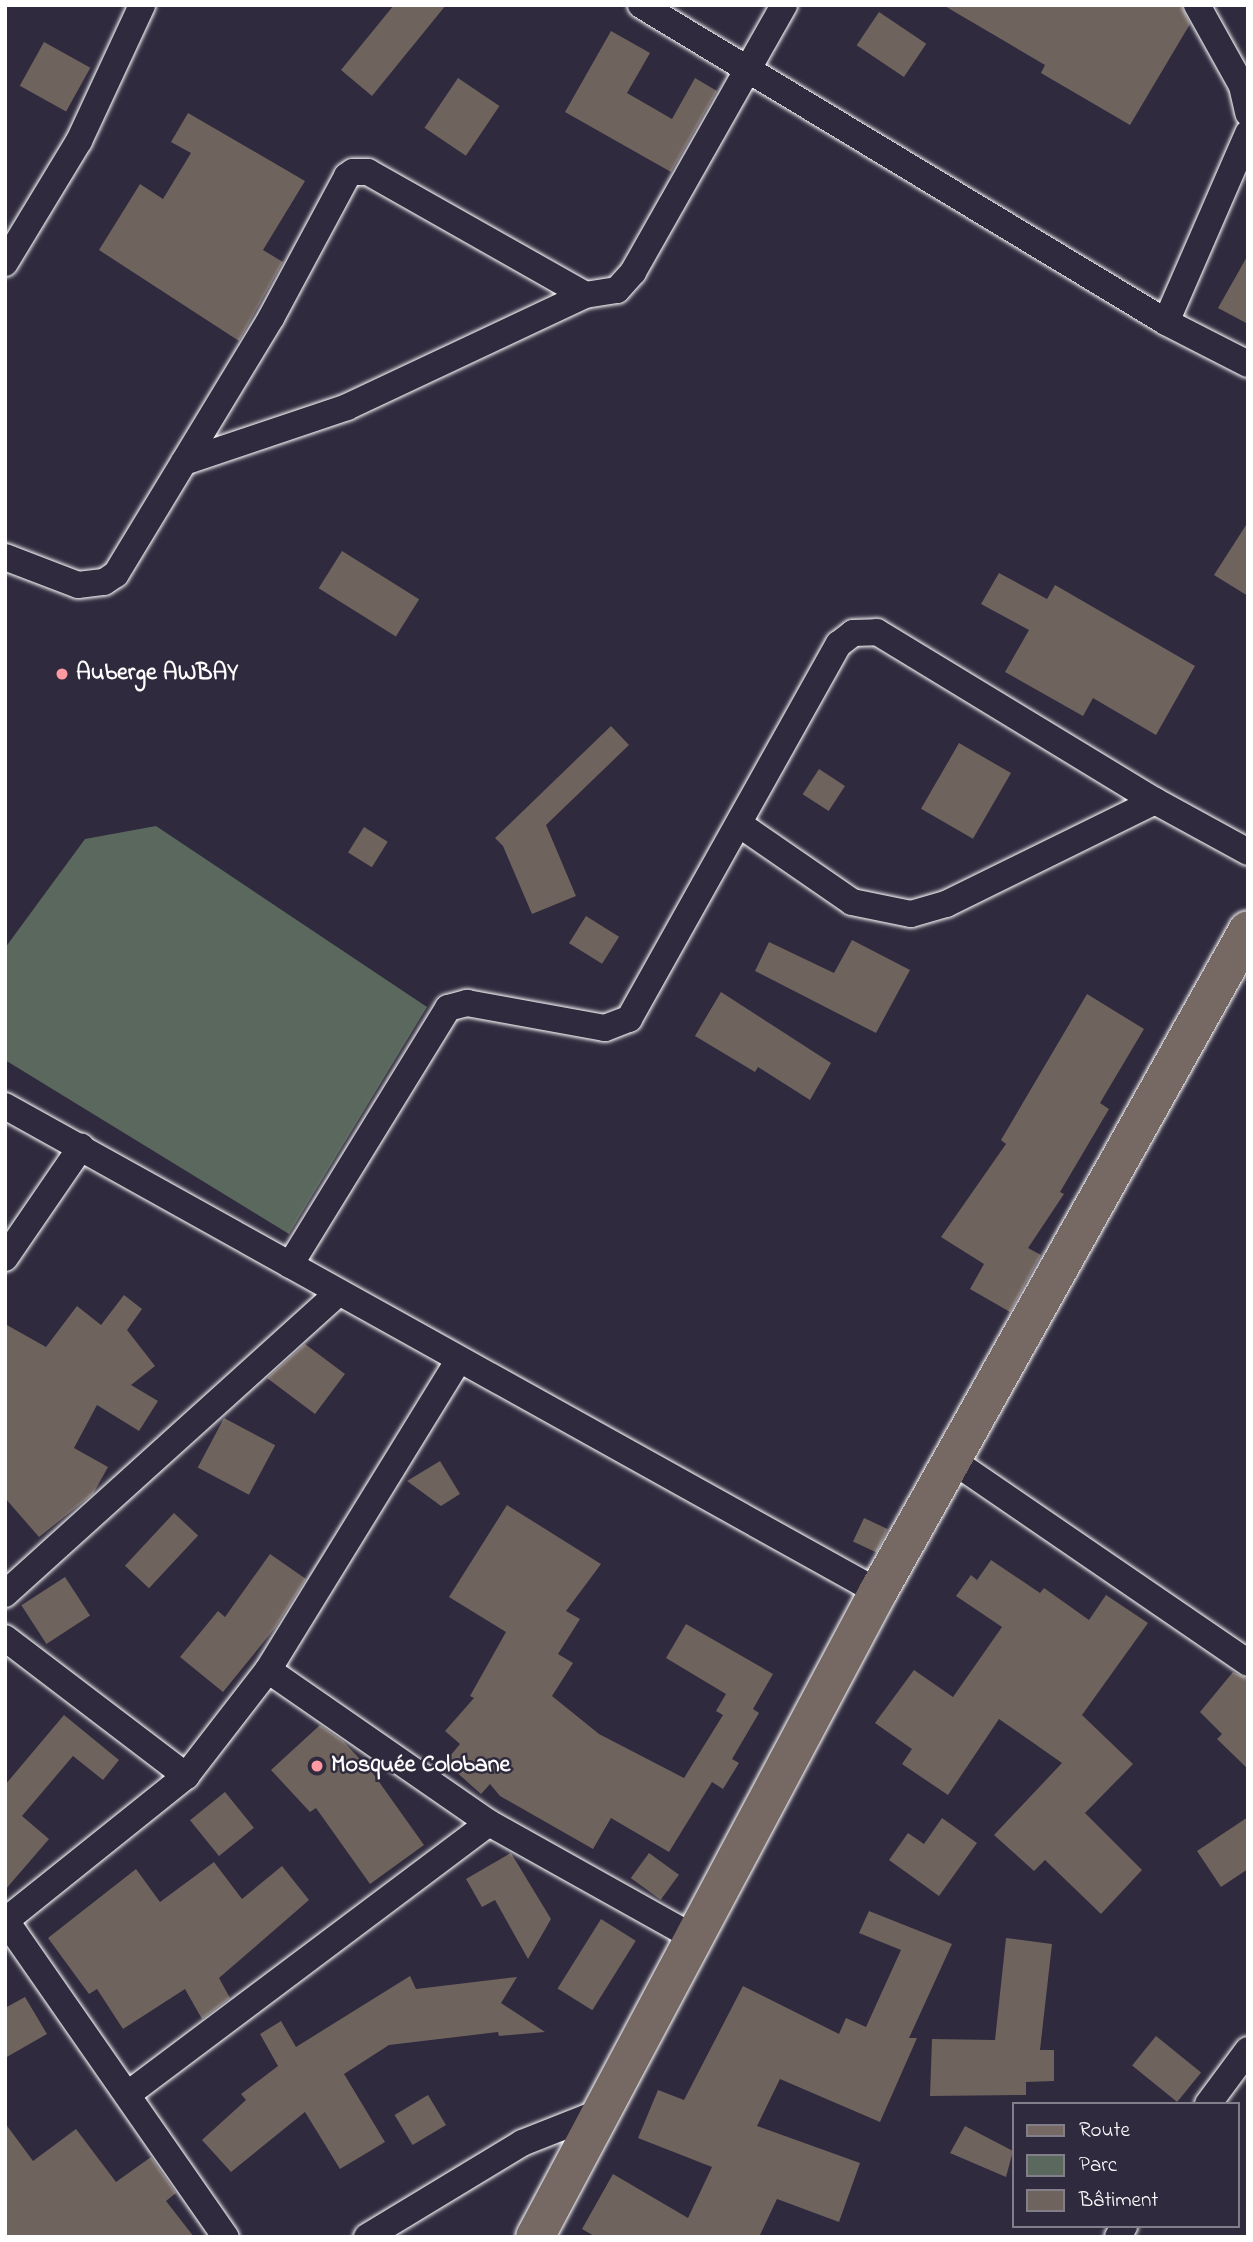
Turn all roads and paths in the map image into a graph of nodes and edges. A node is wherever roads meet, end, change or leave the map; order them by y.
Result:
1 (142, 5) edge
2 (641, 5) edge
3 (783, 5) edge
4 (1197, 5) edge
5 (750, 70) junction
6 (1248, 113) edge
7 (1248, 133) edge
8 (5, 263) edge
9 (585, 295) junction
10 (1166, 322) junction
11 (1248, 364) edge
12 (184, 462) junction
13 (5, 557) edge
14 (1155, 801) junction
15 (739, 824) junction
16 (1248, 852) edge
17 (1248, 930) edge
18 (5, 1106) edge
19 (81, 1147) junction
20 (5, 1258) edge
21 (290, 1265) junction
22 (338, 1293) junction
23 (458, 1361) junction
24 (952, 1460) junction
25 (878, 1592) junction
26 (5, 1594) edge
27 (5, 1638) edge
28 (1248, 1663) edge
29 (268, 1670) junction
30 (186, 1776) junction
31 (489, 1823) junction
32 (6, 1921) edge
33 (695, 1938) junction
34 (1248, 2050) edge
35 (128, 2094) junction
36 (1209, 2102) edge
37 (603, 2111) junction
38 (226, 2237) edge
39 (367, 2237) edge
40 (535, 2237) edge

1 - 8 street
2 - 5 street
3 - 5 street
4 - 6 street
5 - 9 street
5 - 10 street
7 - 10 street
9 - 12 street
9 - 12 street
10 - 11 street
12 - 13 street
14 - 15 street
14 - 15 street
14 - 16 street
15 - 21 street
17 - 24 main road
18 - 19 street
19 - 20 street
19 - 21 street
21 - 22 street
22 - 23 street
22 - 26 street
23 - 25 street
23 - 29 street
24 - 25 main road
24 - 28 street
25 - 33 main road
27 - 30 street
29 - 30 street
29 - 31 street
30 - 32 street
31 - 33 street
31 - 35 street
32 - 35 street
33 - 37 main road
34 - 36 street
35 - 38 street
37 - 39 street
37 - 40 main road

